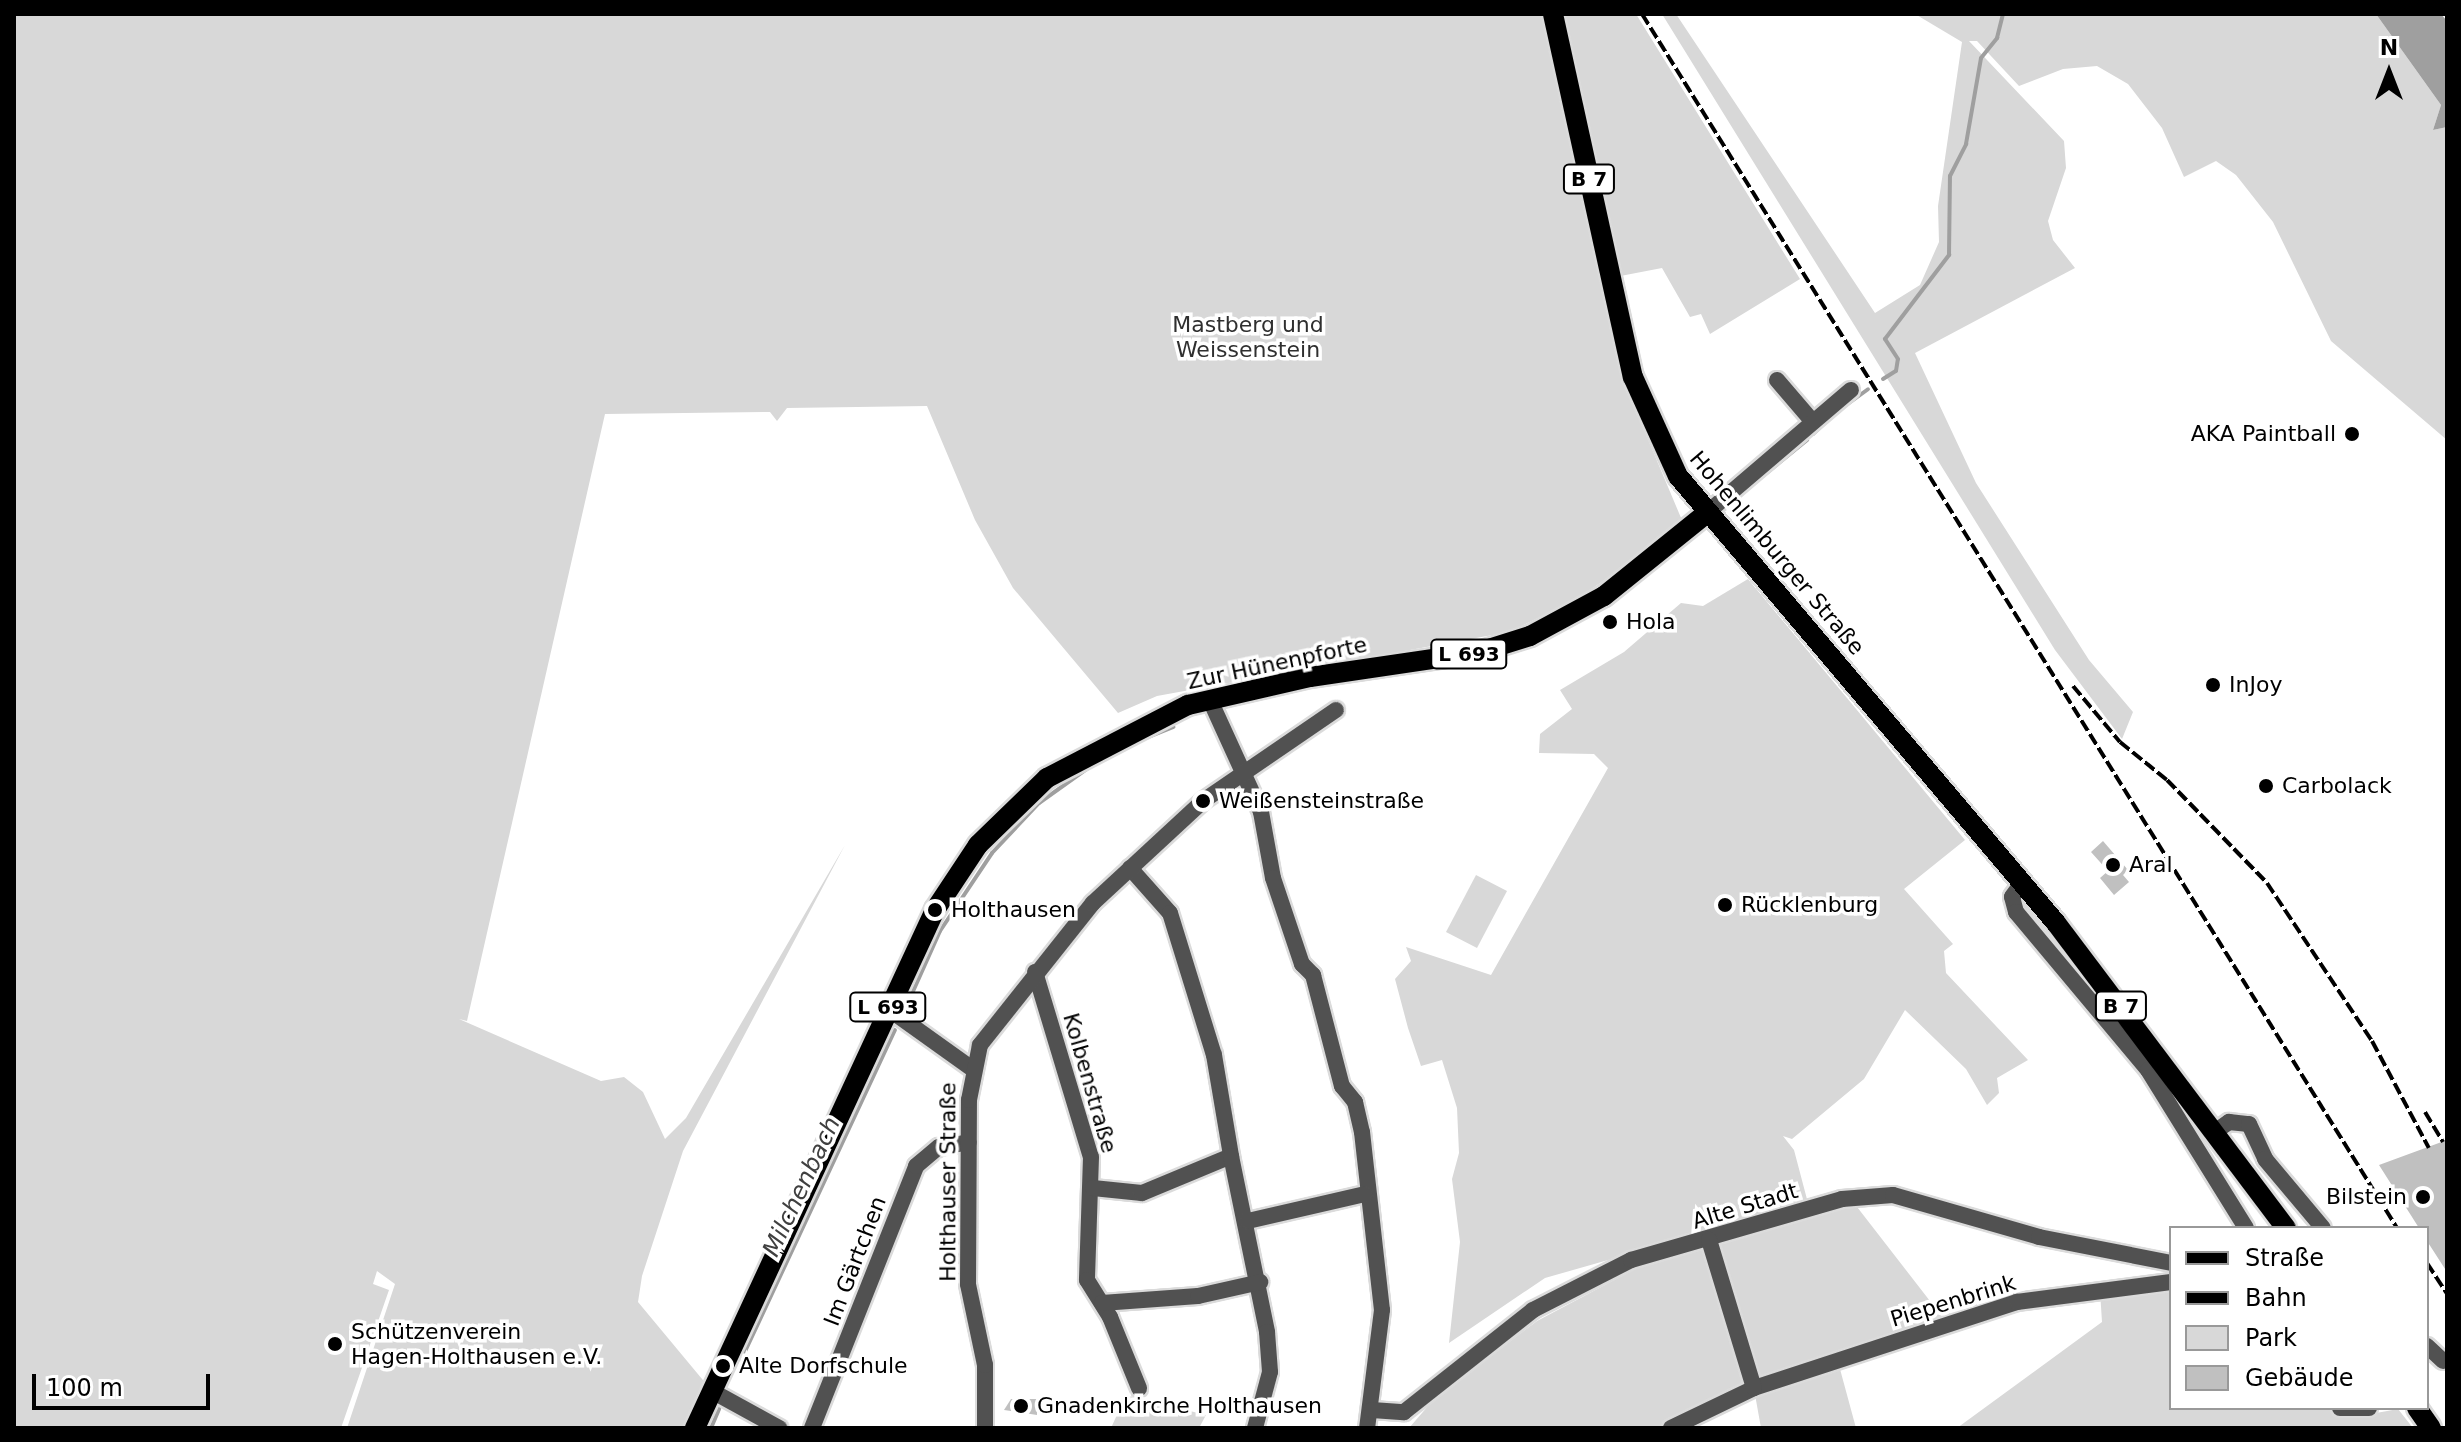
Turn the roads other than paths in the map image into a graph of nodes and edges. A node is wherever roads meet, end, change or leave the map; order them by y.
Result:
1 (1553, 14) edge
2 (1777, 380) dead end
3 (1851, 390) dead end
4 (1813, 422) junction
5 (1708, 512) junction
6 (1210, 700) junction
7 (1336, 710) dead end
8 (1243, 769) junction
9 (1130, 868) junction
10 (2022, 883) junction
11 (1035, 972) junction
12 (887, 1008) junction
13 (971, 1068) junction
14 (2216, 1131) junction
15 (969, 1142) junction
16 (1231, 1156) junction
17 (1093, 1188) junction
18 (1365, 1194) junction
19 (1248, 1221) junction
20 (2245, 1226) edge
21 (2285, 1226) edge
22 (2321, 1226) edge
23 (1709, 1240) junction
24 (2169, 1263) edge
25 (1260, 1282) junction
26 (2169, 1282) edge
27 (1102, 1303) junction
28 (2429, 1348) edge
29 (2443, 1361) dead end
30 (1139, 1388) dead end
31 (1754, 1388) junction
32 (712, 1391) junction
33 (1372, 1410) junction
34 (2418, 1410) edge
35 (695, 1428) edge
36 (779, 1428) edge
37 (812, 1428) edge
38 (985, 1428) edge
39 (1255, 1428) edge
40 (1367, 1428) edge
41 (1671, 1428) edge
42 (2431, 1428) edge

1 - 5 main road, Hohenlimburger Straße / B 7
2 - 4 street
3 - 4 street
4 - 5 street
5 - 6 main road, Zur Hünenpforte / L 693
5 - 10 main road, Hohenlimburger Straße / B 7
6 - 8 street
6 - 12 main road, Zur Hünenpforte / L 693
7 - 8 street, Holthauser Straße
8 - 9 street, Holthauser Straße
8 - 18 street
9 - 11 street, Holthauser Straße
9 - 16 street
10 - 14 main road, Hohenlimburger Straße / B 7
10 - 20 street
11 - 13 street, Holthauser Straße
11 - 17 street, Kolbenstraße
12 - 13 street
12 - 32 main road, Zur Hünenpforte / L 693
13 - 15 street, Holthauser Straße
14 - 21 main road, Hohenlimburger Straße / B 7
14 - 22 street
15 - 37 street, Im Gärtchen
15 - 38 street, Holthauser Straße
16 - 17 street
16 - 19 street
17 - 27 street, Kolbenstraße
18 - 19 street
18 - 33 street
19 - 25 street
23 - 24 street, Alte Stadt
23 - 31 street
23 - 33 street, Alte Stadt
25 - 27 street
25 - 39 street
26 - 31 street, Piepenbrink
27 - 30 street, Kolbenstraße
28 - 29 street
31 - 41 street, Piepenbrink
32 - 35 main road, Zur Hünenpforte / L 693
32 - 36 street
33 - 40 street
34 - 42 main road

